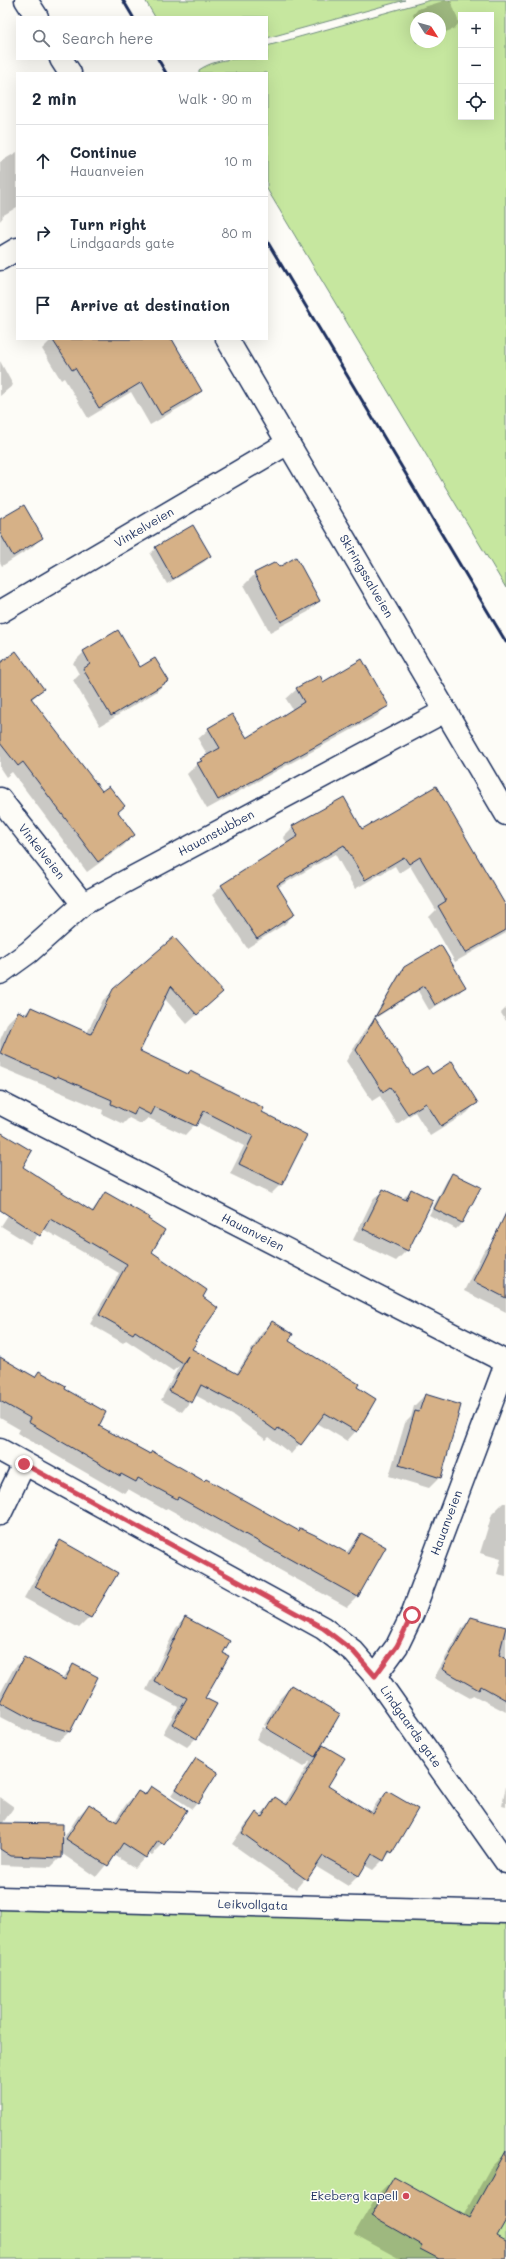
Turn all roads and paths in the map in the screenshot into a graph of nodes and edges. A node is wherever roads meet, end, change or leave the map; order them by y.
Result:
1 (26, 0) edge
2 (35, 16) edge
3 (63, 60) edge
4 (69, 72) edge
5 (16, 250) edge
6 (0, 259) edge
7 (228, 340) edge
8 (288, 443) junction
9 (0, 612) edge
10 (445, 711) junction
11 (0, 799) edge
12 (506, 814) edge
13 (83, 904) junction
14 (0, 973) edge
15 (0, 1103) edge
16 (506, 1363) edge
17 (0, 1450) edge
18 (24, 1464) junction
19 (0, 1514) edge
20 (375, 1676) junction
21 (506, 1862) edge
22 (0, 1898) edge
23 (506, 1912) edge

1 - 2 street
3 - 4 street
5 - 6 street
7 - 8 street, Skiringssalveien
8 - 9 street, Vinkelveien
8 - 10 street, Skiringssalveien
10 - 12 street, Skiringssalveien
10 - 13 street, Hauanstubben
11 - 13 street, Vinkelveien
13 - 14 street, Hauanstubben
15 - 16 street, Hauanveien
16 - 20 street, Hauanveien
17 - 18 street, Lindgaards gate
18 - 19 street
18 - 20 street, Lindgaards gate
20 - 21 street, Lindgaards gate
22 - 23 street, Leikvollgata

